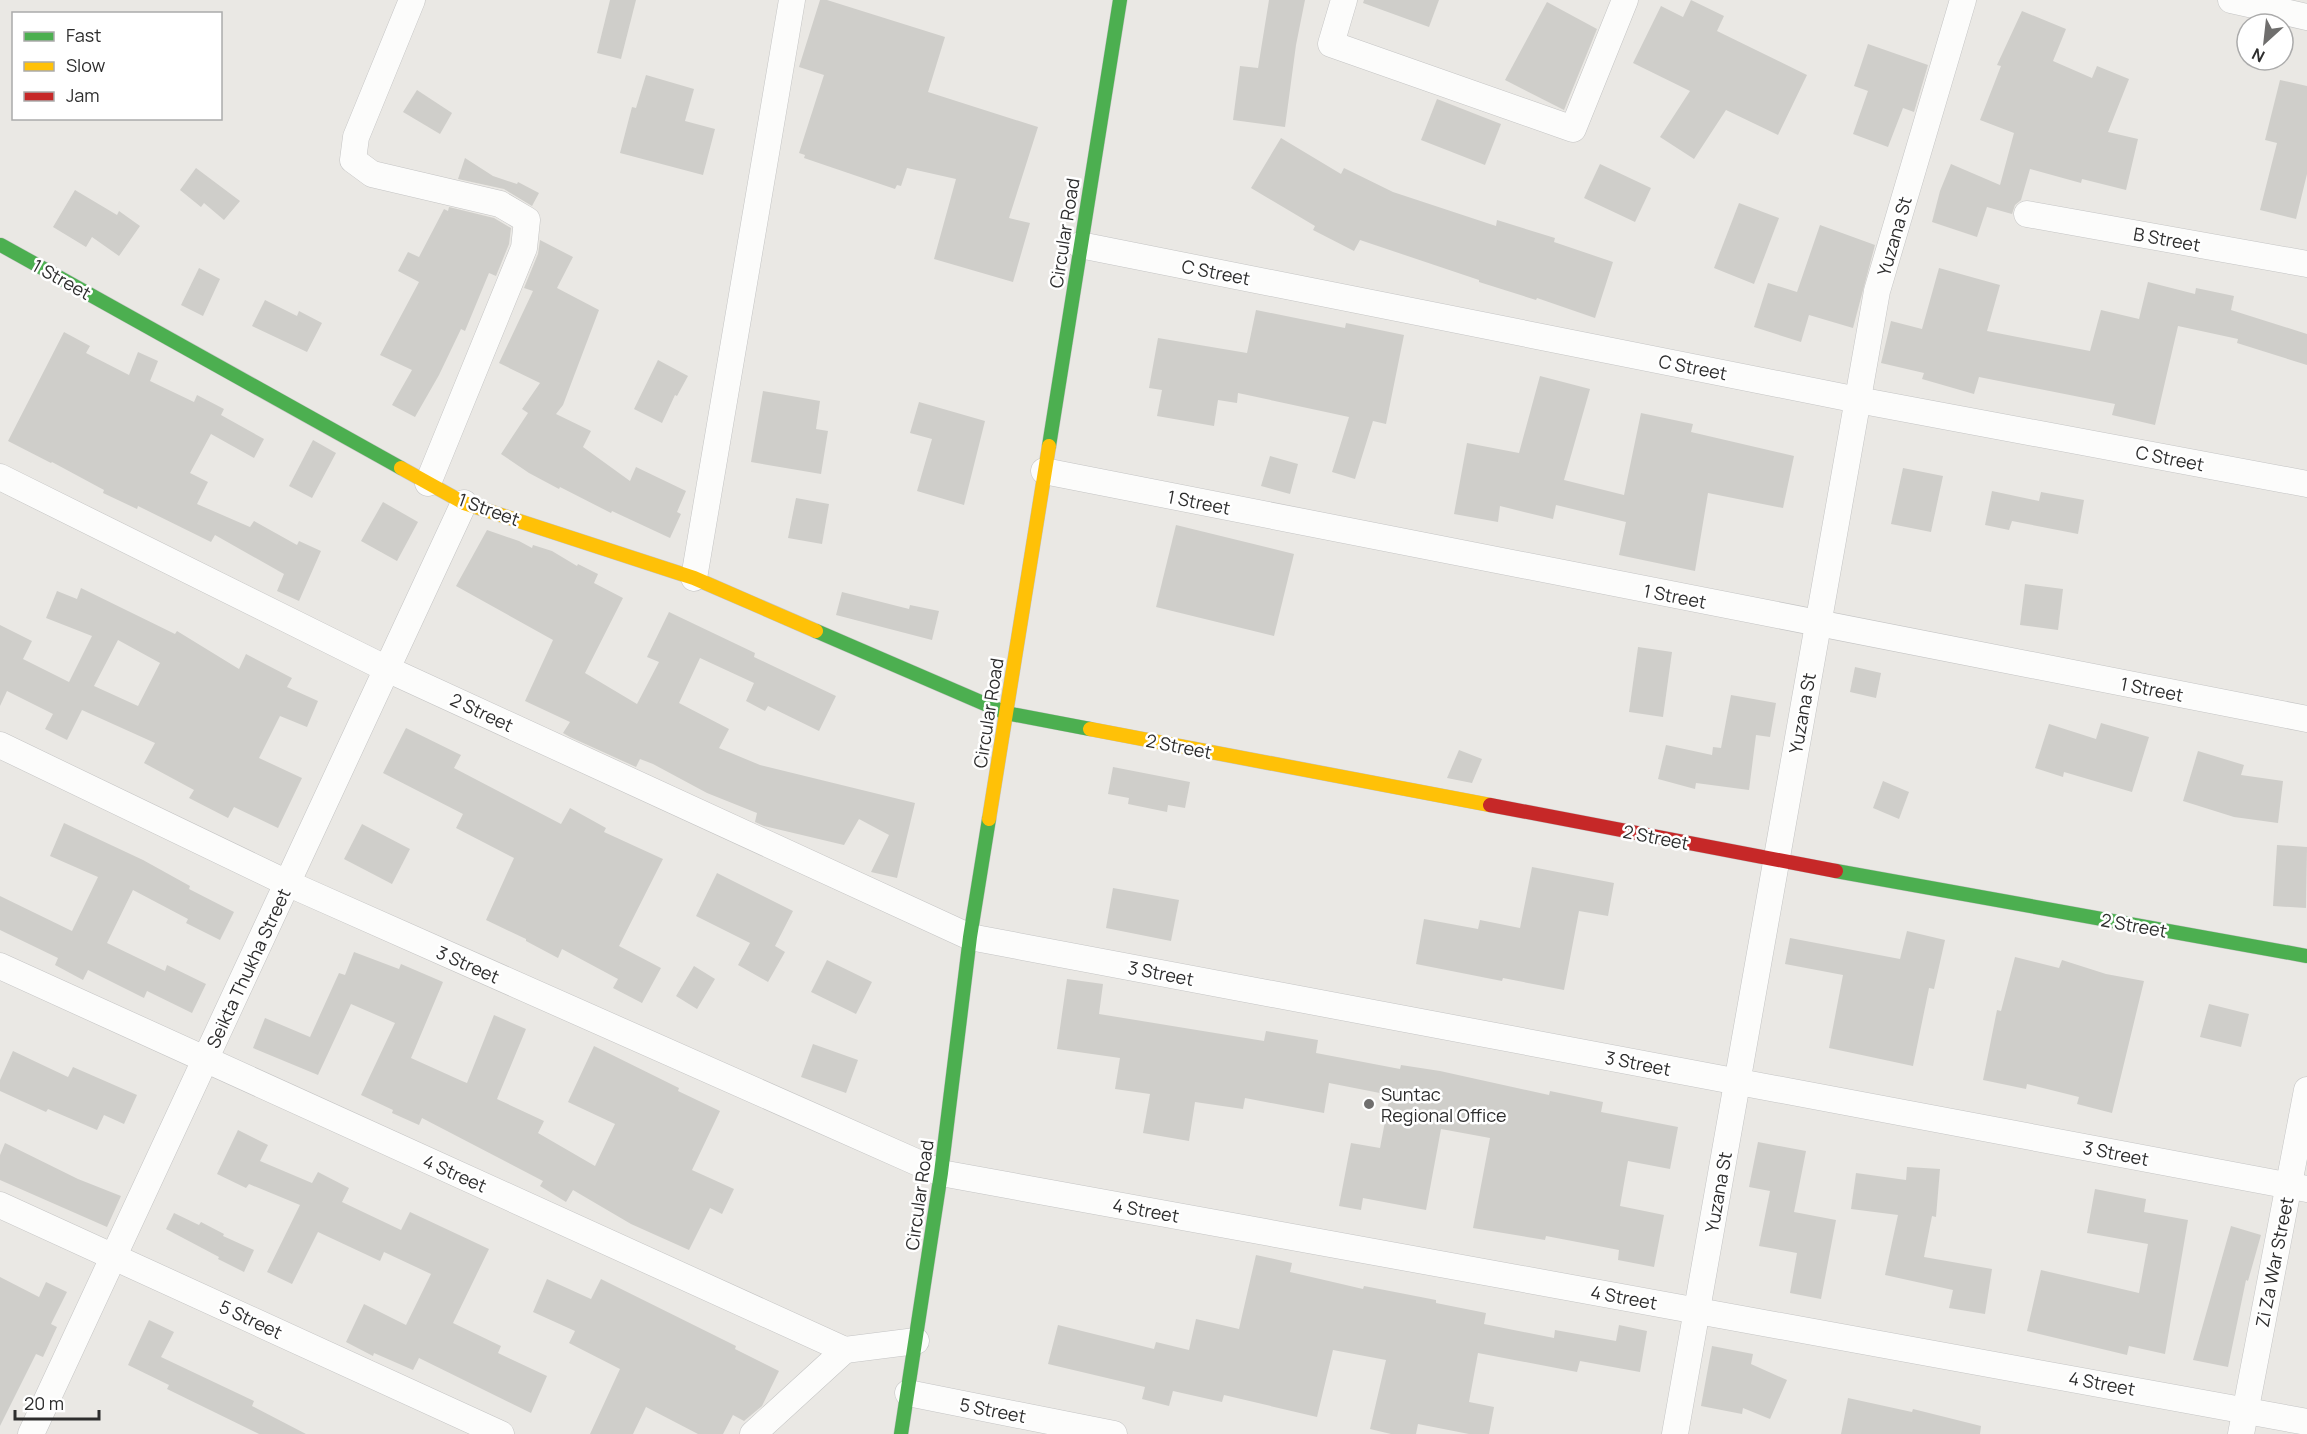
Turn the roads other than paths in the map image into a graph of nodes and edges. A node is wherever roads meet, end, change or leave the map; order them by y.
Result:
1 (411, 0) edge
2 (792, 0) edge
3 (1120, 0) edge
4 (1344, 0) edge
5 (1625, 0) edge
6 (1963, 0) edge
7 (2231, 0) edge
8 (2307, 16) edge
9 (2027, 214) dead end
10 (1, 245) edge
11 (1080, 245) junction
12 (2307, 264) edge
13 (1858, 400) junction
14 (1044, 471) junction
15 (0, 477) edge
16 (428, 483) junction
17 (2307, 484) edge
18 (464, 503) junction
19 (694, 578) junction
20 (1818, 624) junction
21 (387, 669) junction
22 (1006, 713) junction
23 (2307, 719) edge
24 (0, 745) edge
25 (1776, 860) junction
26 (287, 884) junction
27 (970, 937) junction
28 (2307, 956) edge
29 (0, 966) edge
30 (205, 1060) junction
31 (1737, 1082) junction
32 (2307, 1090) edge
33 (941, 1173) junction
34 (2298, 1188) edge
35 (0, 1205) edge
36 (114, 1256) junction
37 (1697, 1310) junction
38 (916, 1341) junction
39 (845, 1350) junction
40 (908, 1393) junction
41 (2245, 1409) junction
42 (2307, 1422) edge
43 (31, 1434) edge
44 (501, 1434) edge
45 (753, 1434) edge
46 (901, 1434) edge
47 (1114, 1434) edge
48 (1675, 1434) edge
49 (2241, 1434) edge

1 - 16 street
2 - 19 street
3 - 11 street, Circular Road
4 - 5 street
6 - 13 street, Yuzana St
7 - 8 street
9 - 12 street, B Street
10 - 16 street, 1 Street
11 - 13 street, C Street
11 - 14 street, Circular Road
13 - 17 street, C Street
13 - 20 street, Yuzana St
14 - 20 street, 1 Street
14 - 22 street, Circular Road
15 - 21 street, 2 Street
16 - 18 street, 1 Street
18 - 19 street, 1 Street
18 - 21 street, Seikta Thukha Street
19 - 22 street, 1 Street
20 - 23 street, 1 Street
20 - 25 street, Yuzana St
21 - 26 street, Seikta Thukha Street
21 - 27 street, 2 Street
22 - 25 street, 2 Street
22 - 27 street, Circular Road
24 - 26 street, 3 Street
25 - 28 street, 2 Street
25 - 31 street, Yuzana St
26 - 30 street, Seikta Thukha Street
26 - 33 street, 3 Street
27 - 31 street, 3 Street
27 - 33 street, Circular Road
29 - 30 street, 4 Street
30 - 36 street, Seikta Thukha Street
30 - 39 street, 4 Street
31 - 34 street, 3 Street
31 - 37 street, Yuzana St
32 - 34 street, Zi Za War Street
33 - 37 street, 4 Street
33 - 38 street, Circular Road
34 - 41 street, Zi Za War Street
35 - 36 street, 5 Street
36 - 43 street, Seikta Thukha Street
36 - 44 street, 5 Street
37 - 41 street, 4 Street
37 - 48 street, Yuzana St
38 - 39 street
38 - 40 street, Circular Road
39 - 45 street
40 - 46 street, Circular Road
40 - 47 street, 5 Street
41 - 42 street, 4 Street
41 - 49 street, Zi Za War Street

